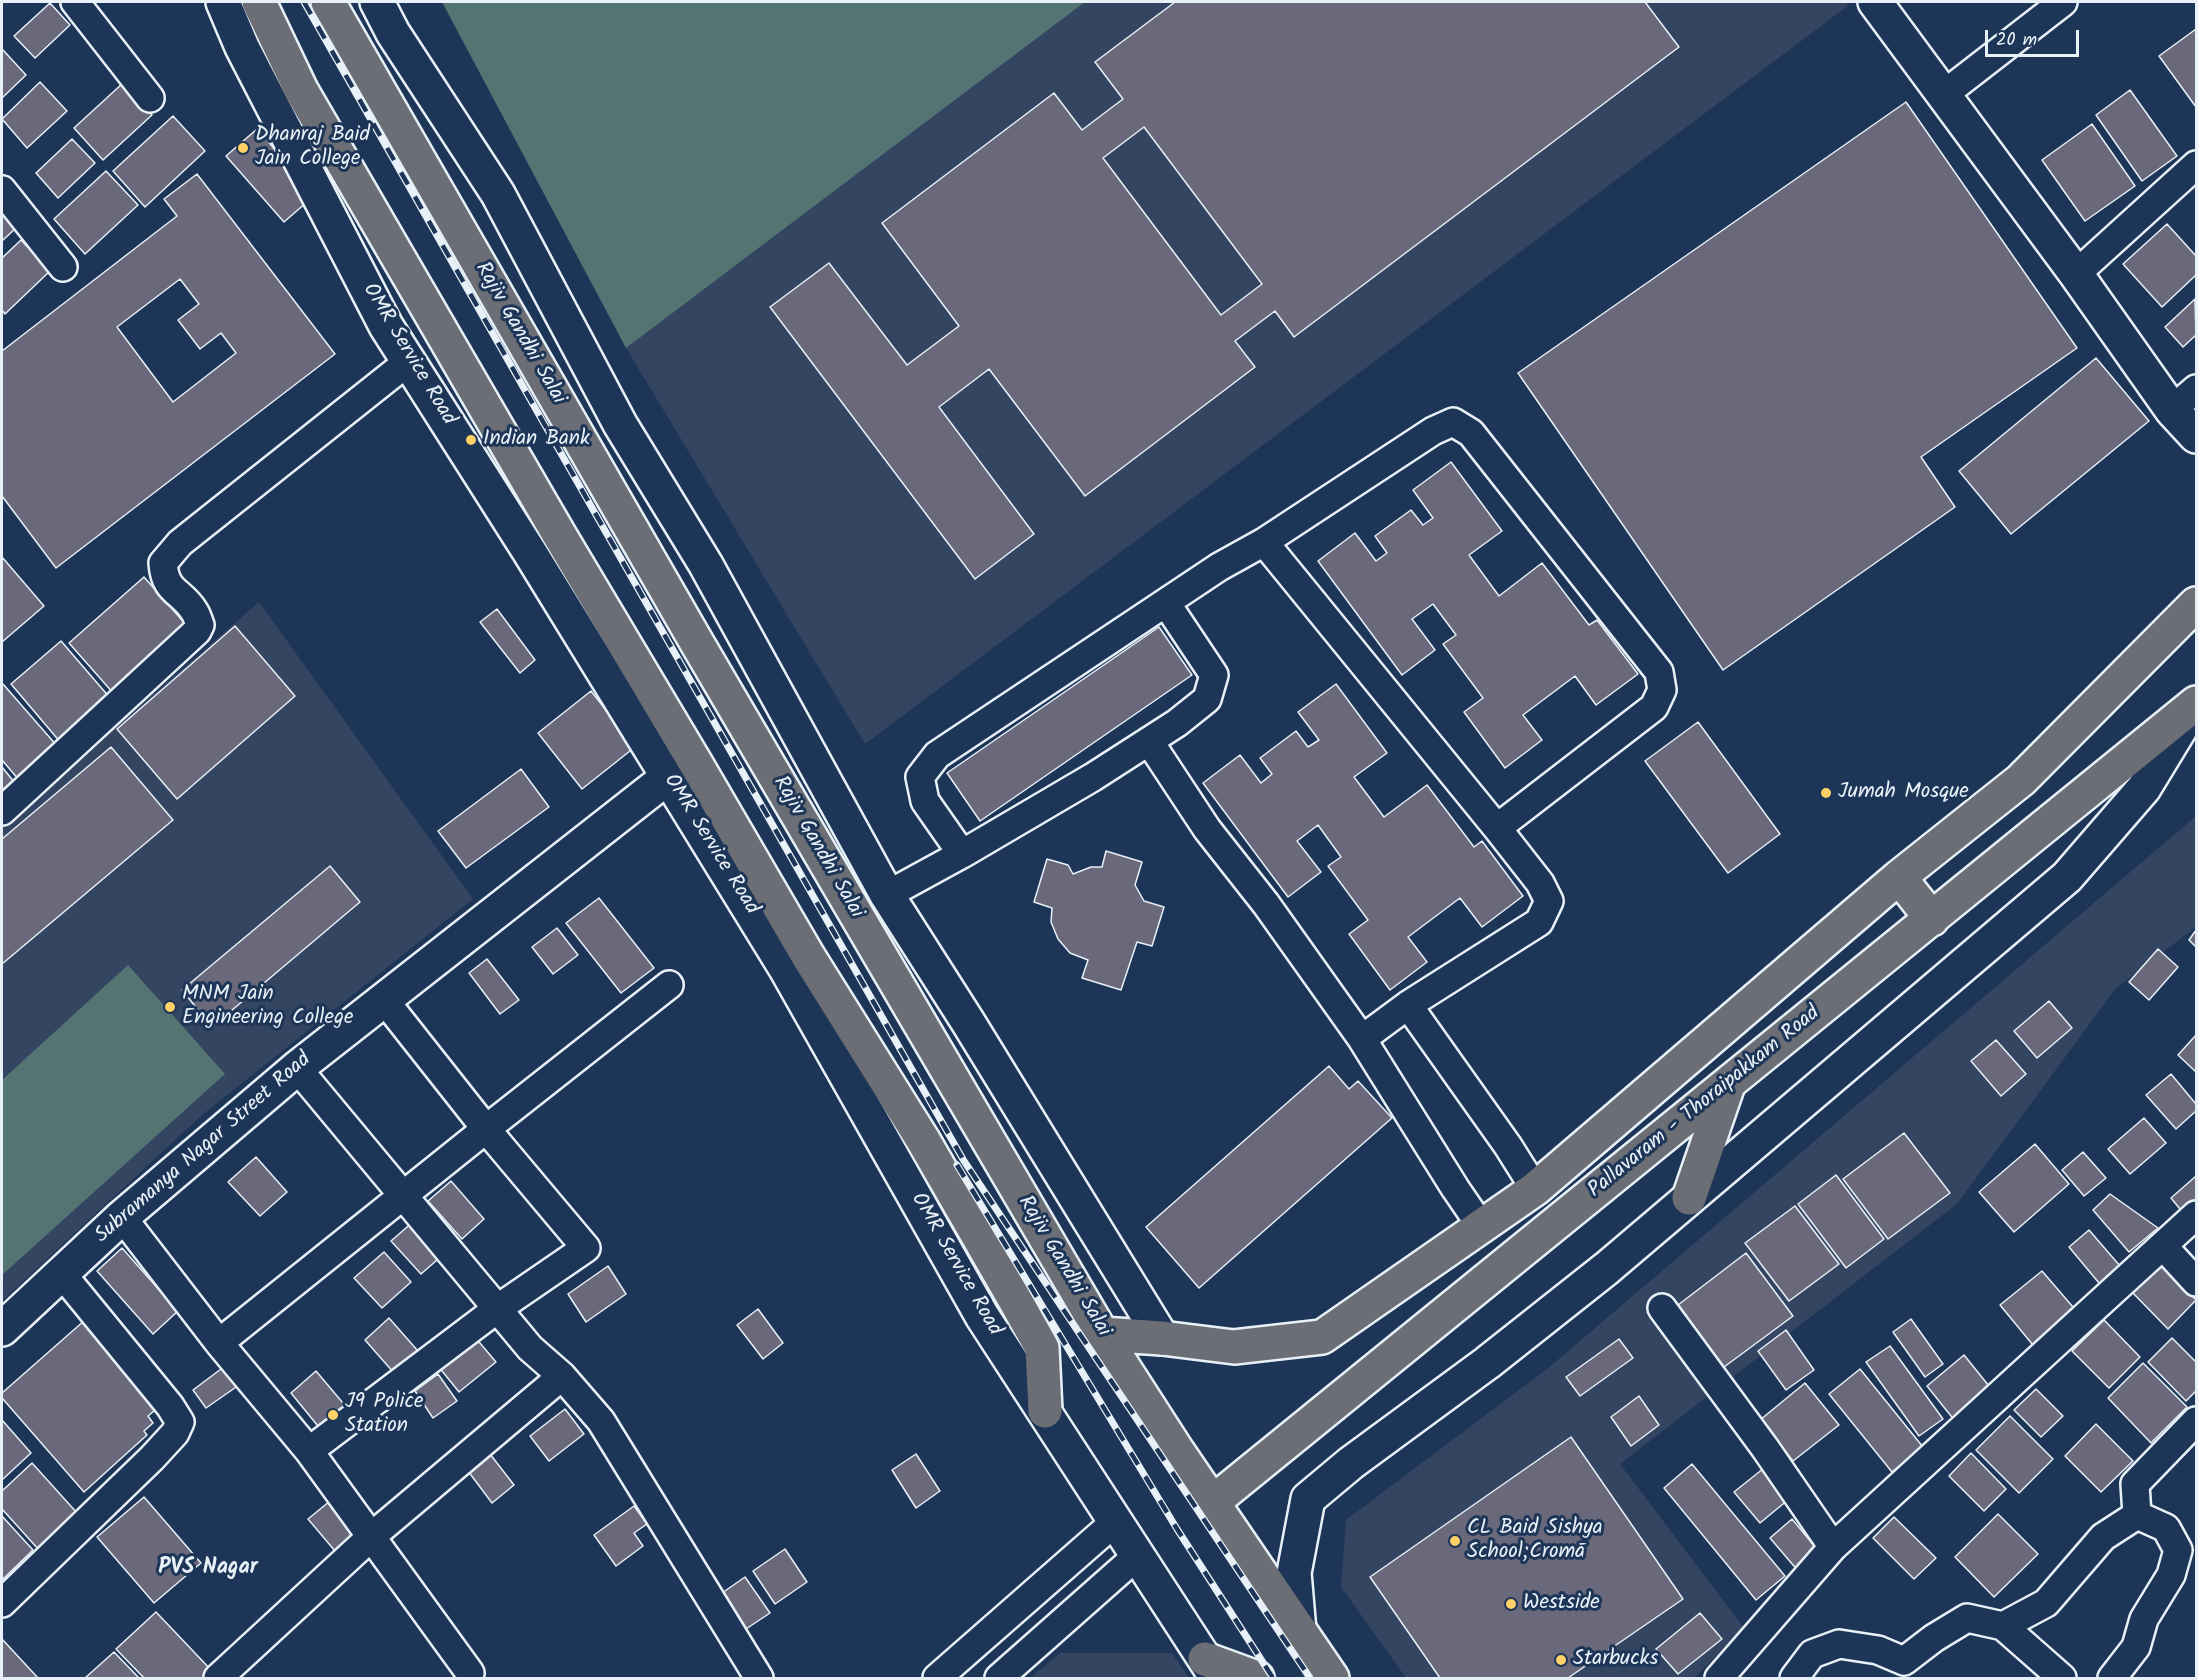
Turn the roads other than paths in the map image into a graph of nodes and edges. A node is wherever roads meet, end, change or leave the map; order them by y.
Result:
1 (75, 2) edge
2 (223, 2) edge
3 (259, 2) edge
4 (328, 2) edge
5 (377, 2) edge
6 (1875, 2) edge
7 (2063, 2) edge
8 (1943, 95) junction
9 (150, 98) dead end
10 (2196, 165) edge
11 (2, 190) edge
12 (63, 267) dead end
13 (2076, 274) junction
14 (409, 361) junction
15 (2196, 389) edge
16 (2172, 410) junction
17 (2196, 436) edge
18 (1264, 542) junction
19 (1166, 603) junction
20 (2196, 604) edge
21 (2195, 705) edge
22 (1149, 741) junction
23 (682, 771) junction
24 (2, 811) edge
25 (1497, 828) junction
26 (962, 854) junction
27 (1899, 877) junction
28 (887, 895) junction
29 (1932, 919) junction
30 (669, 985) dead end
31 (385, 1001) junction
32 (1408, 1005) junction
33 (1362, 1039) junction
34 (297, 1068) junction
35 (1728, 1085) junction
36 (486, 1129) junction
37 (1535, 1189) junction
38 (403, 1196) junction
39 (1689, 1198) junction
40 (2196, 1215) edge
41 (122, 1216) junction
42 (1481, 1226) junction
43 (2163, 1246) junction
44 (62, 1274) junction
45 (2196, 1282) edge
46 (1662, 1308) dead end
47 (497, 1309) junction
48 (2, 1329) edge
49 (1102, 1334) junction
50 (1162, 1338) junction
51 (219, 1343) junction
52 (562, 1376) junction
53 (1045, 1411) junction
54 (2196, 1421) edge
55 (309, 1451) junction
56 (1213, 1502) junction
57 (2137, 1515) junction
58 (1116, 1521) junction
59 (372, 1536) junction
60 (1833, 1547) junction
61 (1138, 1555) junction
62 (2, 1603) edge
63 (2003, 1626) junction
64 (1299, 1632) junction
65 (1211, 1669) edge
66 (470, 1673) dead end
67 (218, 1678) edge
68 (759, 1678) edge
69 (937, 1678) edge
70 (999, 1678) edge
71 (1257, 1678) edge
72 (1334, 1678) edge
73 (1719, 1678) edge
74 (1794, 1678) edge
75 (2062, 1678) edge
76 (2112, 1678) edge

1 - 9 street
2 - 14 street, OMR Service Road
3 - 23 main road
4 - 49 main road, Rajiv Gandhi Salai
5 - 28 street
6 - 8 street
7 - 8 street
8 - 13 street
10 - 13 street
11 - 12 street
13 - 16 street
14 - 23 street, OMR Service Road
14 - 24 street
15 - 16 street
16 - 17 street
18 - 19 street
18 - 25 street
18 - 25 street
19 - 22 street
19 - 26 street
20 - 27 main road, Pallavaram - Thoraipakkam Road
21 - 29 main road, Pallavaram - Thoraipakkam Road
21 - 39 street
22 - 26 street
22 - 33 street
23 - 31 street, Subramanya Nagar Street Road
23 - 53 street, OMR Service Road
23 - 53 main road
25 - 32 street
26 - 28 street
27 - 29 main road
27 - 37 main road, Pallavaram - Thoraipakkam Road
28 - 50 street
29 - 35 main road, Pallavaram - Thoraipakkam Road
30 - 36 street
31 - 34 street, Subramanya Nagar Street Road
31 - 36 street
32 - 33 street
32 - 37 street
33 - 42 street
34 - 38 street
34 - 41 street, Subramanya Nagar Street Road
35 - 39 main road
35 - 56 main road, Pallavaram - Thoraipakkam Road
36 - 38 street
36 - 47 street
37 - 42 main road, Pallavaram - Thoraipakkam Road
38 - 47 street
38 - 51 street
39 - 64 street
40 - 43 street
41 - 44 street, Subramanya Nagar Street Road
41 - 51 street
42 - 50 main road, Pallavaram - Thoraipakkam Road
43 - 45 street
43 - 60 street
44 - 48 street, Subramanya Nagar Street Road
44 - 62 street
46 - 60 street
47 - 52 street
47 - 55 street
49 - 50 main road
49 - 56 main road, Rajiv Gandhi Salai
51 - 55 street
52 - 59 street
52 - 68 street
53 - 58 street, OMR Service Road
54 - 57 street
55 - 59 street
56 - 64 main road, Rajiv Gandhi Salai
57 - 63 street
57 - 76 street
58 - 61 street, OMR Service Road
58 - 69 street
59 - 66 street
59 - 67 street
60 - 73 street
61 - 65 street, OMR Service Road
61 - 70 street
63 - 74 street
63 - 75 street
64 - 72 main road, Rajiv Gandhi Salai
65 - 71 main road

